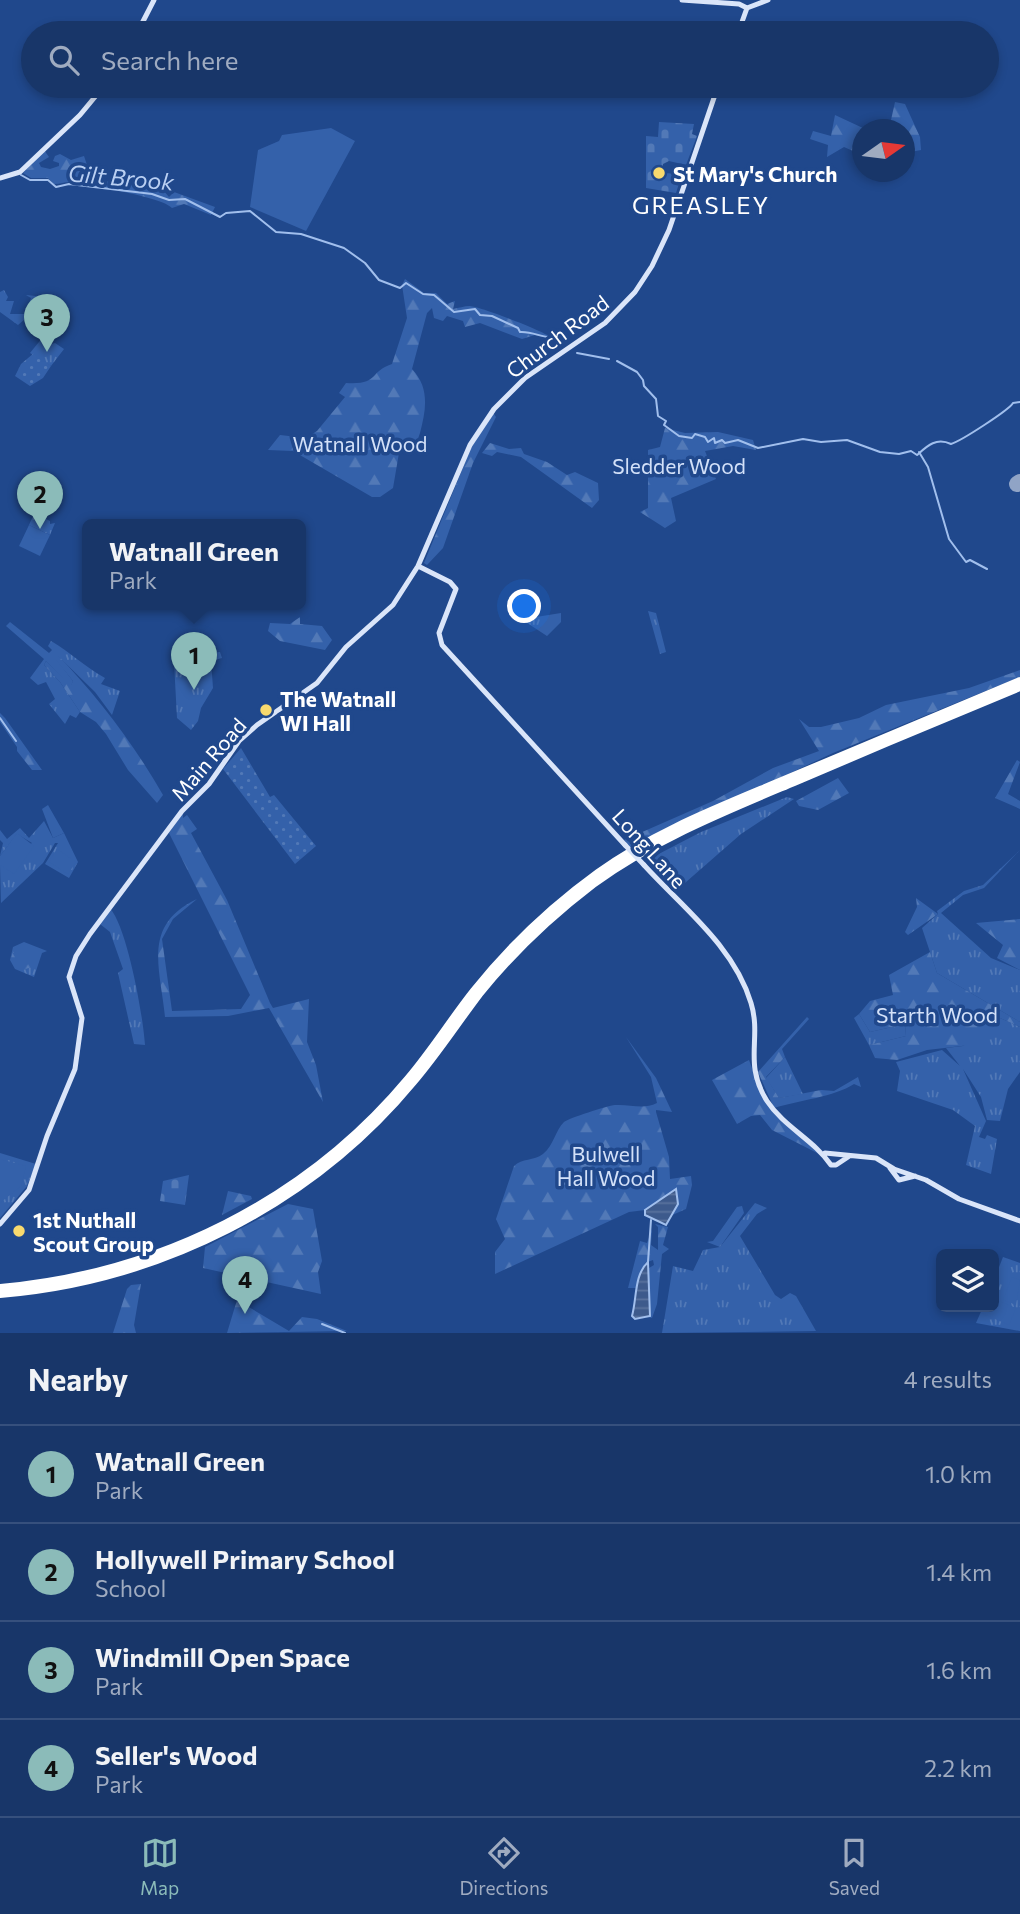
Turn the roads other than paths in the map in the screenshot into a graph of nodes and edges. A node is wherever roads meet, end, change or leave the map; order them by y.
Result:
1 (154, 0) edge
2 (682, 0) edge
3 (768, 0) edge
4 (747, 8) junction
5 (143, 21) edge
6 (742, 21) edge
7 (94, 98) edge
8 (714, 98) edge
9 (22, 170) junction
10 (0, 173) edge
11 (0, 178) edge
12 (418, 566) junction
13 (1020, 681) edge
14 (1020, 687) edge
15 (823, 1152) junction
16 (835, 1156) junction
17 (848, 1157) junction
18 (829, 1162) junction
19 (838, 1163) junction
20 (890, 1167) junction
21 (904, 1173) junction
22 (1020, 1221) edge
23 (0, 1224) edge
24 (144, 1262) junction
25 (132, 1266) junction
26 (0, 1288) edge
27 (0, 1294) edge

1 - 5 main road
2 - 4 main road
3 - 4 main road
4 - 6 main road
7 - 9 main road
8 - 12 main road, Church Road
9 - 10 main road
9 - 11 main road
12 - 15 main road, Long Lane, bridge
12 - 23 main road, Main Road
13 - 24 highway
14 - 24 highway
15 - 16 main road
15 - 18 main road, Long Lane
16 - 17 main road
16 - 18 main road
16 - 19 main road
17 - 19 main road
17 - 20 main road
18 - 19 main road
20 - 21 main road
20 - 21 main road
21 - 22 main road
24 - 25 highway
25 - 26 highway
25 - 27 highway

